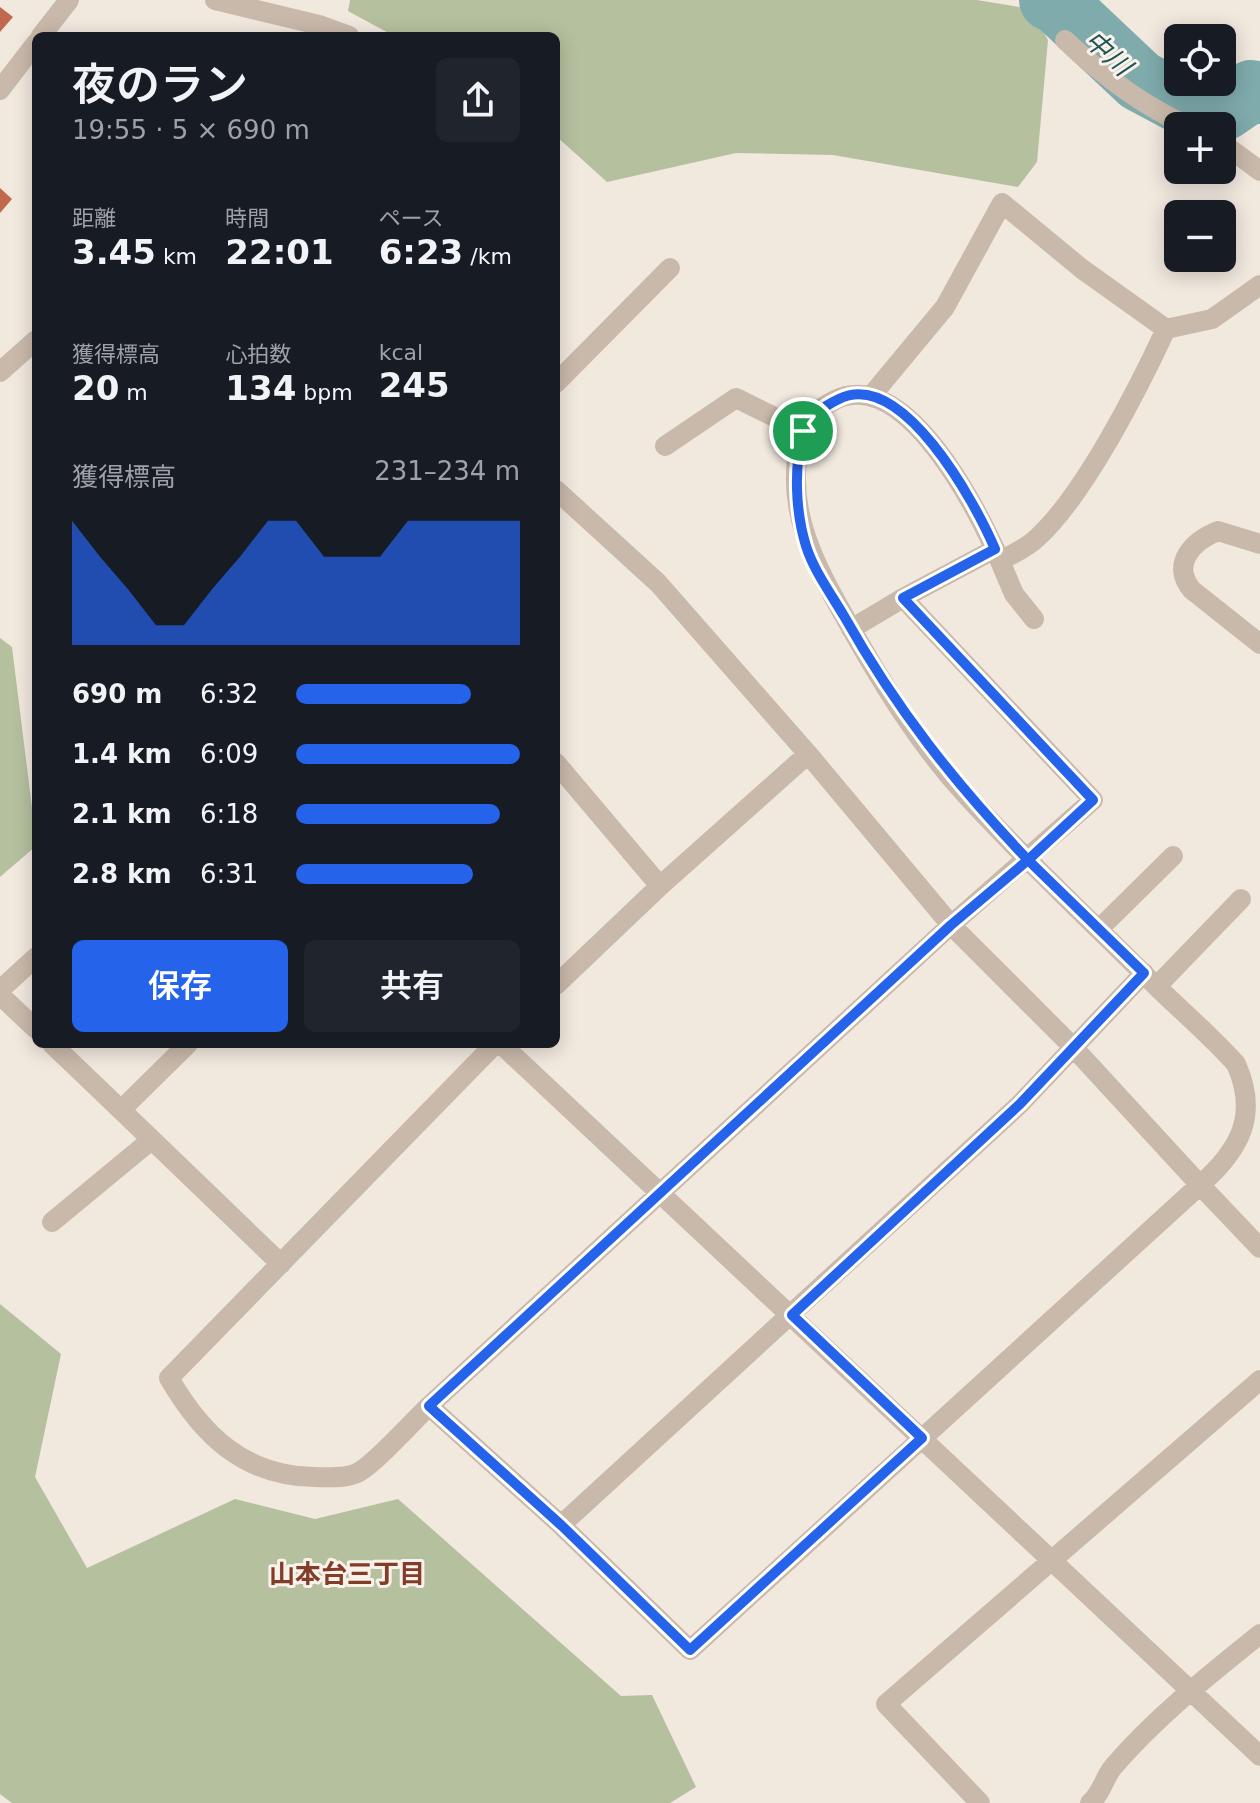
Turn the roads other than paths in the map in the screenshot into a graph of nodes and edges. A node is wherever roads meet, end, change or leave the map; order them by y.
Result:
1 (69, 0) edge
2 (215, 0) edge
3 (287, 28) edge
4 (44, 32) edge
5 (318, 32) edge
6 (1065, 40) dead end
7 (32, 48) edge
8 (0, 90) edge
9 (1164, 115) edge
10 (1236, 153) edge
11 (1260, 171) edge
12 (670, 268) dead end
13 (1260, 285) edge
14 (1166, 329) junction
15 (32, 344) edge
16 (0, 372) edge
17 (560, 379) edge
18 (872, 395) junction
19 (803, 431) junction
20 (665, 446) dead end
21 (560, 494) edge
22 (1260, 544) edge
23 (998, 555) junction
24 (903, 598) junction
25 (1034, 619) dead end
26 (851, 629) junction
27 (1260, 644) edge
28 (808, 754) junction
29 (560, 768) edge
30 (1173, 856) dead end
31 (1028, 860) junction
32 (660, 886) junction
33 (1241, 899) dead end
34 (951, 925) junction
35 (1100, 928) junction
36 (32, 961) edge
37 (1150, 980) junction
38 (560, 981) edge
39 (0, 992) edge
40 (32, 1025) edge
41 (1072, 1046) junction
42 (56, 1048) edge
43 (184, 1048) edge
44 (494, 1048) edge
45 (502, 1048) edge
46 (121, 1110) junction
47 (150, 1141) junction
48 (1200, 1185) junction
49 (661, 1194) junction
50 (52, 1222) dead end
51 (1260, 1248) edge
52 (281, 1264) junction
53 (792, 1315) junction
54 (1260, 1380) edge
55 (429, 1406) junction
56 (922, 1438) junction
57 (561, 1525) junction
58 (1053, 1562) junction
59 (1260, 1634) edge
60 (1192, 1690) junction
61 (1260, 1756) edge
62 (980, 1803) edge
63 (1090, 1803) edge

1 - 4 street
2 - 3 street
3 - 5 street
6 - 9 street
7 - 8 street
10 - 11 street
12 - 17 street
13 - 14 street
14 - 18 street
14 - 23 street
15 - 16 street
18 - 19 street
18 - 23 street
19 - 20 street
19 - 26 street
21 - 28 street
22 - 27 street
23 - 24 street
23 - 25 street
24 - 26 street
24 - 31 street
26 - 31 street
28 - 32 street
28 - 34 street
29 - 32 street
30 - 35 street
31 - 34 street
31 - 35 street
32 - 38 street
33 - 37 street
34 - 41 street
34 - 49 street
35 - 37 street
36 - 39 street
37 - 41 street
37 - 48 street
39 - 40 street
41 - 48 street
41 - 53 street
42 - 46 street
43 - 46 street
44 - 52 street
45 - 49 street
46 - 47 street
47 - 50 street
47 - 52 street
48 - 51 street
48 - 56 street
49 - 53 street
49 - 55 street
52 - 55 street
53 - 56 street
53 - 57 street
54 - 58 street
55 - 57 street
56 - 57 street
56 - 58 street
58 - 60 street
58 - 62 street
59 - 60 street
60 - 61 street
60 - 63 street

